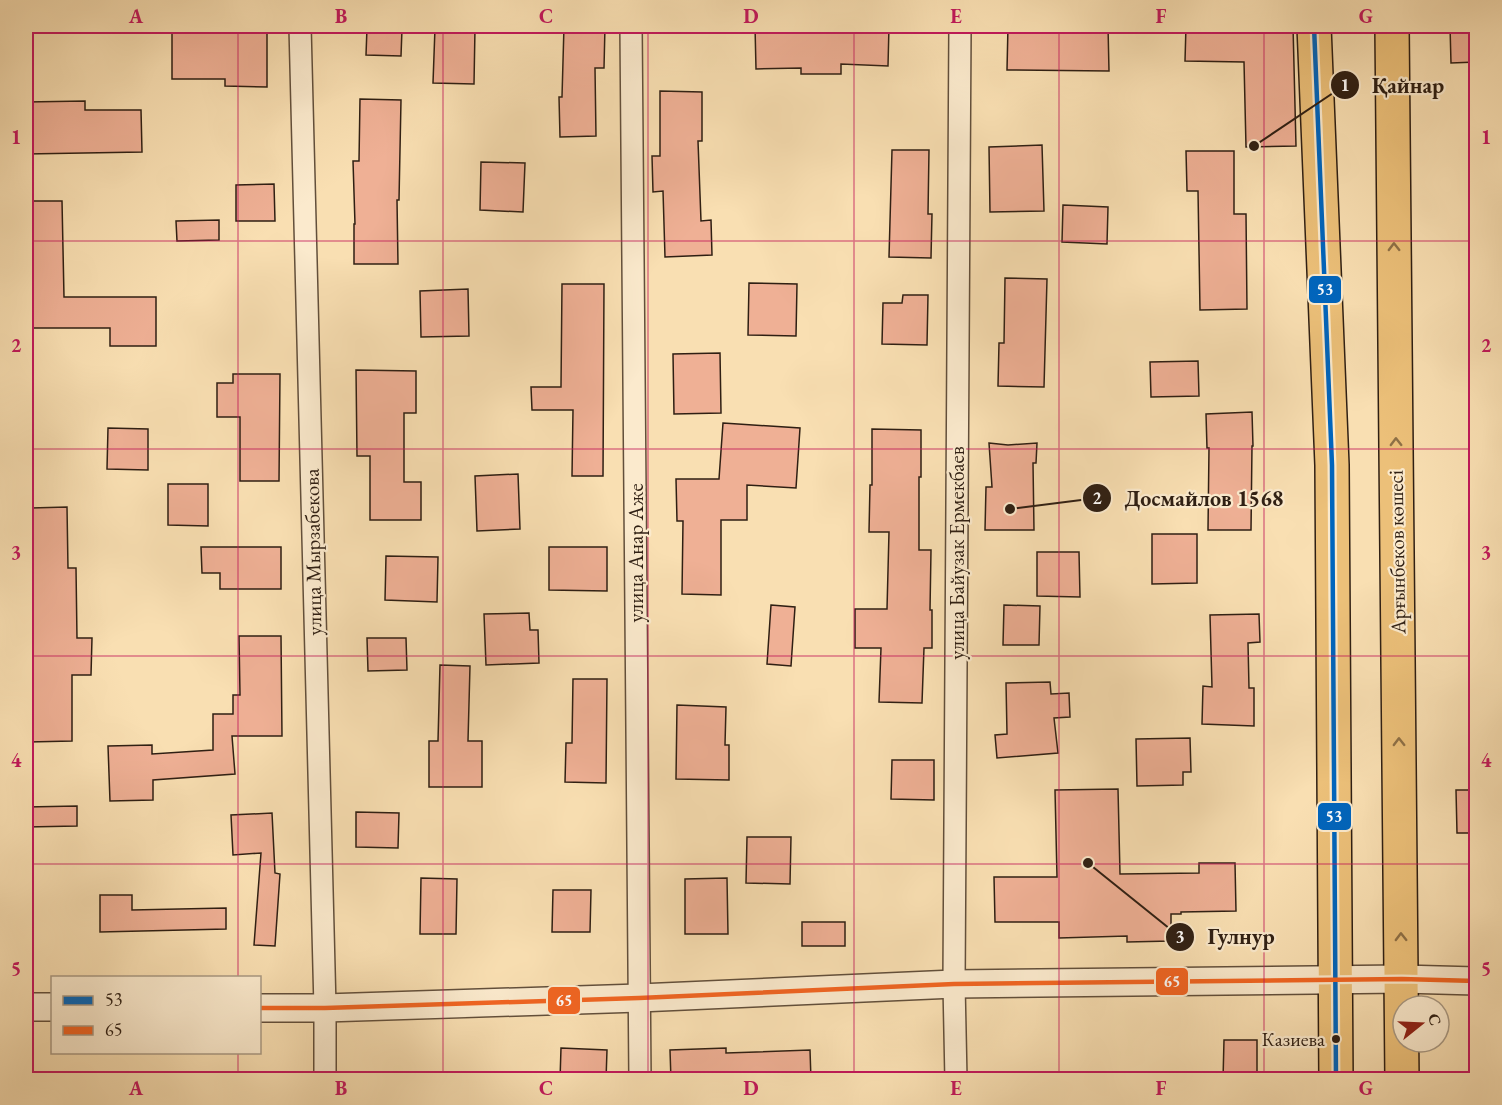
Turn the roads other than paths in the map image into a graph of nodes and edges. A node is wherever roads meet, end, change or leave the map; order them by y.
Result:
1 (300, 26) edge
2 (632, 26) edge
3 (960, 26) edge
4 (1314, 26) edge
5 (1392, 26) edge
6 (1402, 979) junction
7 (1336, 980) junction
8 (1476, 981) edge
9 (954, 984) junction
10 (639, 998) junction
11 (26, 1007) edge
12 (51, 1007) edge
13 (261, 1008) edge
14 (325, 1008) junction
15 (325, 1080) edge
16 (640, 1080) edge
17 (956, 1080) edge
18 (1336, 1080) edge
19 (1402, 1080) edge

1 - 14 street, улица Мырзабекова
2 - 10 street, улица Анар Аже
3 - 9 street, улица Байузак Ермекбаев
4 - 7 main road
6 -> 5 main road, Арғынбеков көшесі
6 - 7 street
6 - 8 street
6 - 19 main road, Арғынбеков көшесі
7 - 9 street
7 - 18 main road
9 - 10 street
9 - 17 street, улица Байузак Ермекбаев
10 - 14 street
10 - 16 street, улица Анар Аже
11 - 12 street
13 - 14 street
14 - 15 street, улица Мырзабекова

